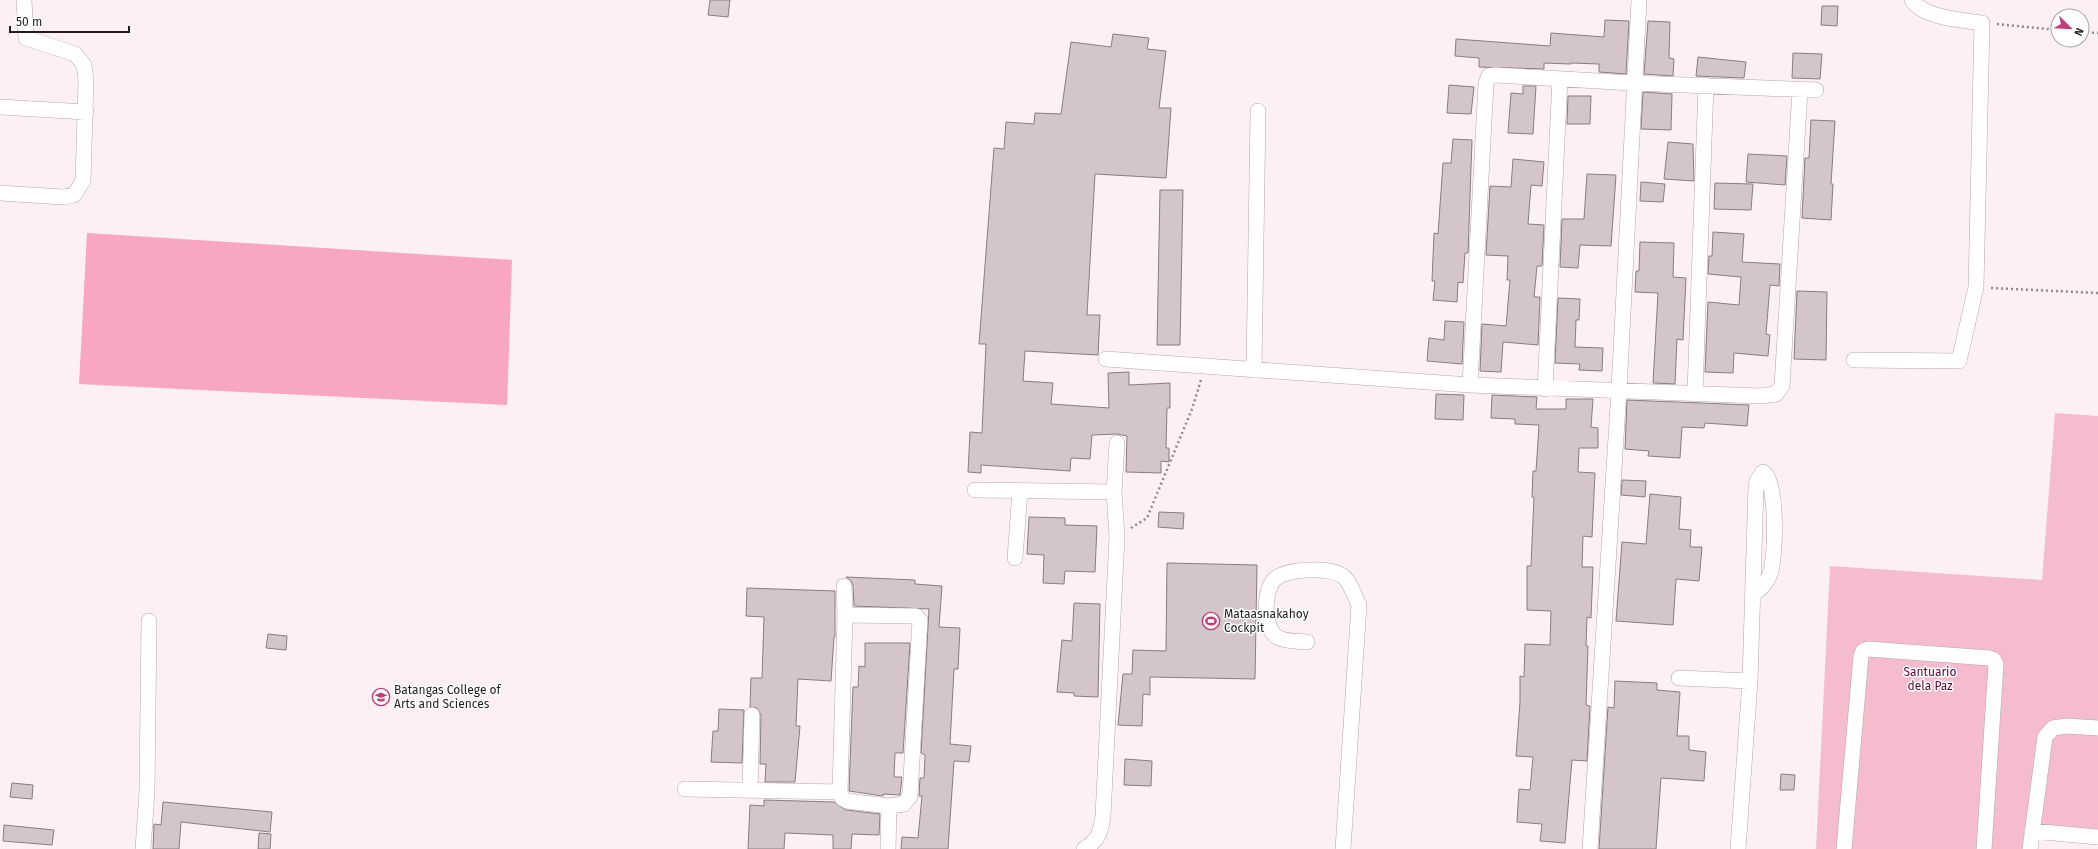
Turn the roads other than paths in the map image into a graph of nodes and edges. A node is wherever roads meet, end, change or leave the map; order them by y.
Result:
1 (24, 0) edge
2 (1638, 0) edge
3 (1912, 0) edge
4 (1560, 79) junction
5 (1634, 83) junction
6 (1706, 85) junction
7 (1800, 90) junction
8 (1816, 90) dead end
9 (0, 107) edge
10 (1258, 111) dead end
11 (86, 112) junction
12 (0, 193) edge
13 (1106, 358) dead end
14 (1854, 360) dead end
15 (1254, 370) junction
16 (1470, 385) junction
17 (1545, 389) junction
18 (1619, 390) junction
19 (1695, 392) junction
20 (1117, 443) dead end
21 (975, 490) dead end
22 (1020, 491) junction
23 (1114, 492) junction
24 (1773, 515) junction
25 (1755, 516) junction
26 (1015, 558) dead end
27 (844, 586) dead end
28 (1753, 595) junction
29 (845, 615) junction
30 (149, 621) dead end
31 (1307, 642) dead end
32 (1679, 678) dead end
33 (1750, 681) junction
34 (752, 715) dead end
35 (2098, 728) edge
36 (685, 789) dead end
37 (750, 790) junction
38 (840, 792) junction
39 (889, 806) junction
40 (2032, 831) junction
41 (2098, 837) edge
42 (143, 849) edge
43 (888, 849) edge
44 (1084, 849) edge
45 (1343, 849) edge
46 (1590, 849) edge
47 (1738, 849) edge
48 (1844, 849) edge
49 (1984, 849) edge
50 (2030, 849) edge

1 - 11 street
2 - 5 street
3 - 14 street
4 - 5 street
4 - 16 street
4 - 17 street
5 - 6 street
5 - 18 street
6 - 7 street
6 - 19 street
7 - 8 street
7 - 19 street
9 - 11 street
10 - 15 street
11 - 12 street
13 - 15 street
15 - 16 street
16 - 17 street
17 - 18 street
18 - 19 street
18 - 46 street
20 - 23 street
21 - 22 street
22 - 23 street
22 - 26 street
23 - 44 street
24 - 25 street
24 - 25 street
24 - 28 street
25 - 28 street
27 - 29 street
28 - 33 street
29 - 38 street
29 - 39 street
30 - 42 street
31 - 45 street
32 - 33 street
33 - 47 street
34 - 37 street
35 - 40 street
36 - 37 street
37 - 38 street
38 - 39 street
39 - 43 street
40 - 41 street
40 - 50 street
48 - 49 street

